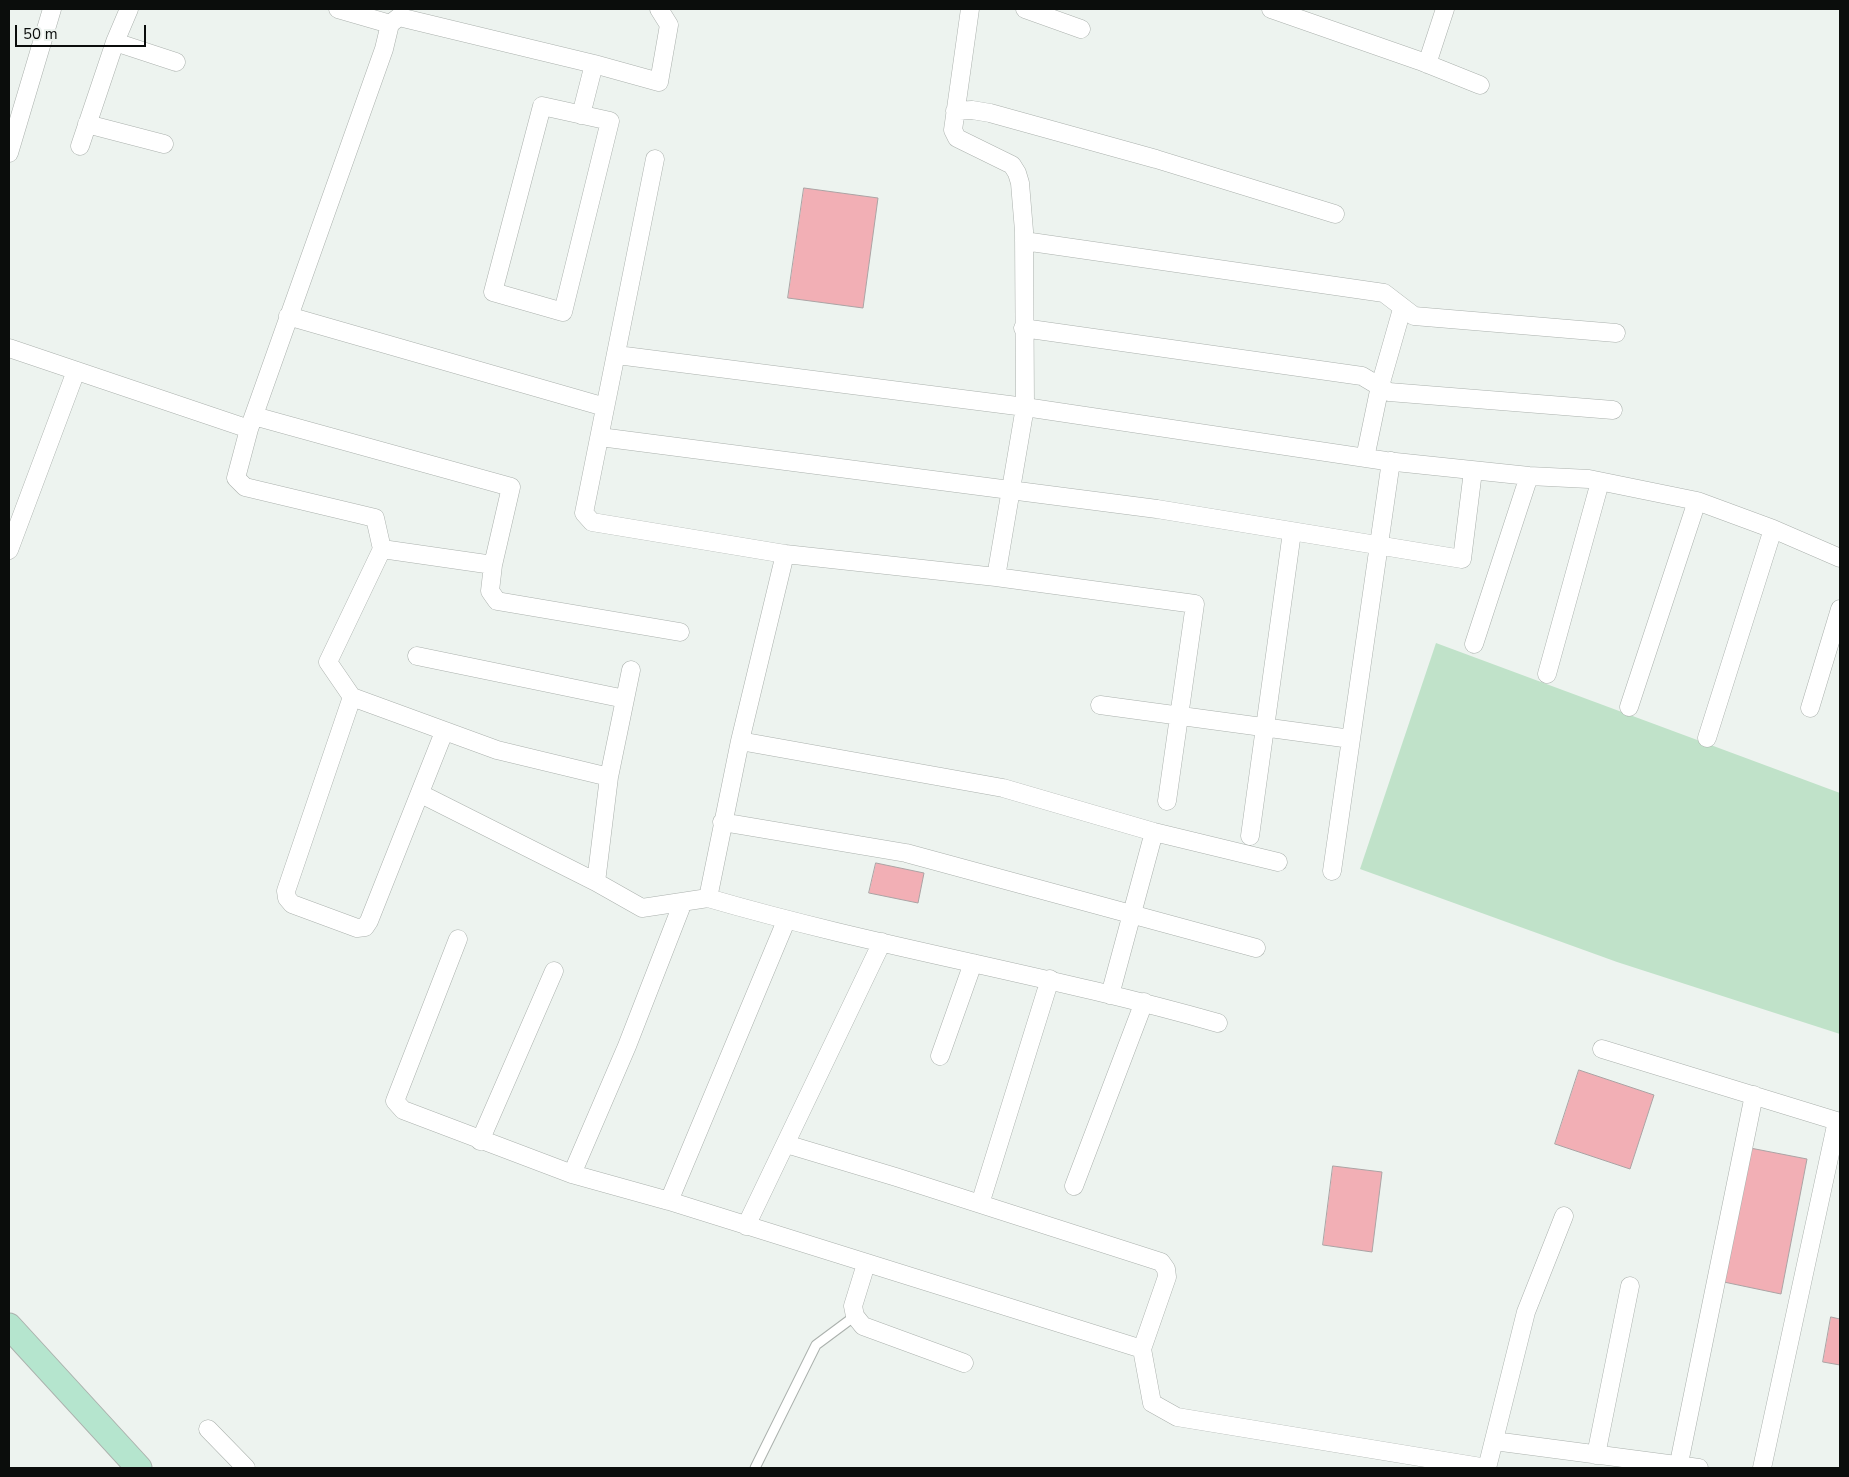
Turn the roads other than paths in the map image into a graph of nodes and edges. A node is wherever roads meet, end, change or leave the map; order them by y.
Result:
1 (52, 9) edge
2 (129, 9) edge
3 (338, 9) edge
4 (658, 9) edge
5 (970, 9) edge
6 (1025, 9) edge
7 (1271, 9) edge
8 (1445, 9) edge
9 (390, 24) junction
10 (1081, 29) dead end
11 (115, 42) junction
12 (176, 62) dead end
13 (594, 64) junction
14 (1427, 64) junction
15 (1480, 85) dead end
16 (955, 111) junction
17 (581, 115) junction
18 (87, 124) junction
19 (164, 144) dead end
20 (80, 146) dead end
21 (9, 153) edge
22 (655, 159) dead end
23 (1335, 214) dead end
24 (1024, 241) junction
25 (1402, 309) junction
26 (288, 316) junction
27 (1023, 328) junction
28 (1616, 333) dead end
29 (9, 348) edge
30 (616, 355) junction
31 (76, 371) junction
32 (1380, 386) junction
33 (605, 407) junction
34 (1025, 407) junction
35 (1613, 410) dead end
36 (252, 422) junction
37 (600, 437) junction
38 (1366, 458) junction
39 (1392, 461) junction
40 (1473, 470) junction
41 (1529, 476) junction
42 (1600, 482) junction
43 (1012, 491) junction
44 (1697, 501) junction
45 (1773, 529) junction
46 (1292, 532) junction
47 (1379, 546) junction
48 (382, 549) junction
49 (9, 550) edge
50 (784, 554) junction
51 (1840, 558) edge
52 (493, 565) junction
53 (996, 577) junction
54 (1840, 609) edge
55 (680, 632) dead end
56 (1474, 644) dead end
57 (417, 656) dead end
58 (631, 670) dead end
59 (1547, 674) dead end
60 (352, 697) junction
61 (625, 699) junction
62 (1100, 705) dead end
63 (1629, 707) dead end
64 (1810, 708) dead end
65 (1180, 716) junction
66 (1265, 727) junction
67 (444, 732) junction
68 (1707, 738) dead end
69 (1351, 739) junction
70 (740, 740) junction
71 (610, 777) junction
72 (421, 794) junction
73 (1167, 801) dead end
74 (722, 822) junction
75 (1154, 832) junction
76 (1250, 836) dead end
77 (1278, 862) dead end
78 (1332, 871) dead end
79 (596, 882) junction
80 (708, 898) junction
81 (683, 902) junction
82 (1134, 913) junction
83 (786, 921) junction
84 (458, 939) dead end
85 (882, 942) junction
86 (1256, 948) dead end
87 (973, 963) junction
88 (554, 971) dead end
89 (1050, 979) junction
90 (1110, 995) junction
91 (1144, 1002) junction
92 (1218, 1023) dead end
93 (1602, 1048) dead end
94 (940, 1056) dead end
95 (1754, 1095) junction
96 (1839, 1121) edge
97 (480, 1141) junction
98 (786, 1144) junction
99 (572, 1174) junction
100 (1074, 1186) dead end
101 (669, 1201) junction
102 (980, 1204) junction
103 (1564, 1216) dead end
104 (746, 1226) junction
105 (866, 1264) junction
106 (1630, 1286) dead end
107 (855, 1316) junction
108 (9, 1326) edge
109 (1142, 1349) junction
110 (964, 1363) dead end
111 (208, 1429) dead end
112 (1494, 1441) junction
113 (1596, 1454) junction
114 (1679, 1467) edge
115 (139, 1468) edge
116 (246, 1468) edge
117 (755, 1468) edge
118 (1487, 1468) edge
119 (1699, 1468) edge
120 (1762, 1468) edge

1 - 21 street
2 - 11 street
3 - 9 street
4 - 13 street
5 - 16 street
6 - 10 street
7 - 14 street
8 - 14 street
9 - 13 street
9 - 26 street
11 - 12 street
11 - 18 street
13 - 17 street
14 - 15 street
16 - 23 street
16 - 24 street
17 - 17 street
18 - 19 street
18 - 20 street
22 - 30 street
24 - 25 street
24 - 27 street
25 - 28 street
25 - 32 street
26 - 33 street
26 - 36 street
27 - 32 street
27 - 34 street
29 - 31 street
30 - 33 street
30 - 34 street
31 - 36 street
31 - 49 street
32 - 35 street
32 - 38 street
33 - 37 street
34 - 38 street
34 - 43 street
36 - 48 street
36 - 52 street
37 - 43 street
37 - 50 street
38 - 39 street
39 - 40 street
39 - 47 street
40 - 41 street
40 - 47 street
41 - 42 street
41 - 56 street
42 - 44 street
42 - 59 street
43 - 46 street
43 - 53 street
44 - 45 street
44 - 63 street
45 - 51 street
45 - 68 street
46 - 47 street
46 - 66 street
47 - 69 street
48 - 52 street
48 - 60 street
50 - 53 street
50 - 70 street
52 - 55 street
53 - 65 street
54 - 64 street
57 - 61 street
58 - 61 street
60 - 67 street
60 - 72 street
61 - 71 street
62 - 65 street
65 - 66 street
65 - 73 street
66 - 69 street
66 - 76 street
67 - 71 street
67 - 72 street
69 - 78 street
70 - 74 street
70 - 75 street
71 - 79 street
72 - 79 street
74 - 80 street
74 - 82 street
75 - 77 street
75 - 82 street
79 - 81 street
80 - 81 street
80 - 83 street
81 - 99 street
82 - 86 street
82 - 90 street
83 - 85 street
83 - 101 street
84 - 97 street
85 - 87 street
85 - 98 street
87 - 89 street
87 - 94 street
88 - 97 street
89 - 90 street
89 - 102 street
90 - 91 street
91 - 92 street
91 - 100 street
93 - 95 street
95 - 96 street
95 - 114 street
96 - 120 street
97 - 99 street
98 - 102 street
98 - 104 street
99 - 101 street
101 - 104 street
102 - 109 street
103 - 112 street
104 - 105 street
105 - 107 street
105 - 109 street
106 - 113 street
107 - 110 street
107 - 117 lane
108 - 115 street
109 - 118 street
111 - 116 street
112 - 113 street
112 - 118 street
113 - 114 street
114 - 119 street

